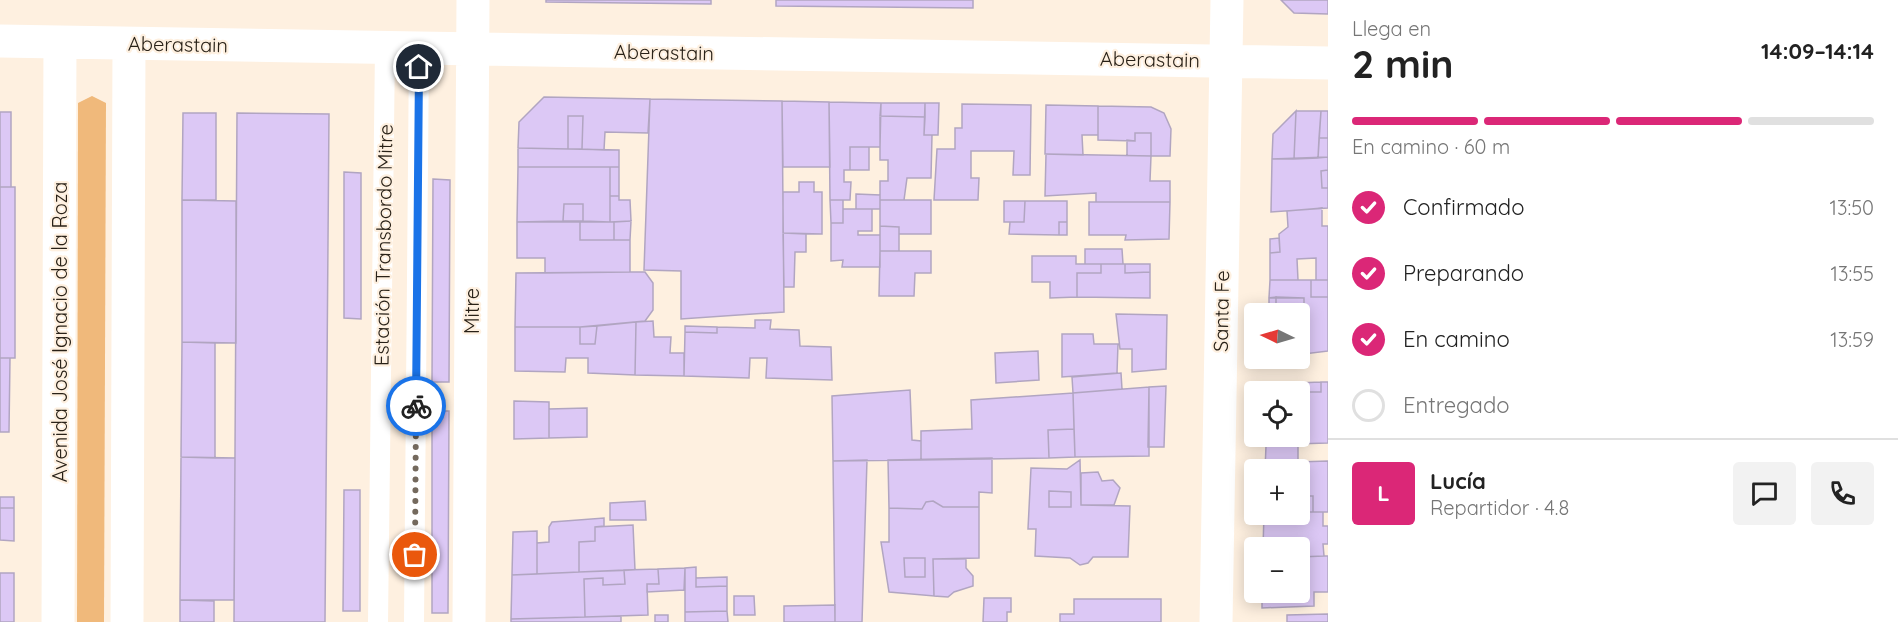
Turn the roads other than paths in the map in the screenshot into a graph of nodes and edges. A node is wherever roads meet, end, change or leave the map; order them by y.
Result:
1 (472, 0) edge
2 (1227, 0) edge
3 (0, 41) edge
4 (60, 42) junction
5 (129, 44) junction
6 (385, 48) junction
7 (419, 48) junction
8 (472, 49) junction
9 (1225, 61) junction
10 (1328, 63) edge
11 (58, 622) edge
12 (127, 622) edge
13 (378, 622) edge
14 (414, 622) edge
15 (469, 622) edge
16 (1216, 622) edge

1 - 8 street, Mitre
2 - 9 street, Santa Fe
3 - 4 street, Aberastain
4 - 5 street, Aberastain
4 - 11 street, Avenida José Ignacio de la Roza
5 - 6 street, Aberastain
5 - 12 street
6 - 7 street, Aberastain
6 - 13 lane, Estación Transbordo Mitre
7 - 8 street, Aberastain
7 - 14 lane, Estación Transbordo Mitre
8 - 9 street, Aberastain
8 - 15 street, Mitre
9 - 10 street, Aberastain
9 - 16 street, Santa Fe

